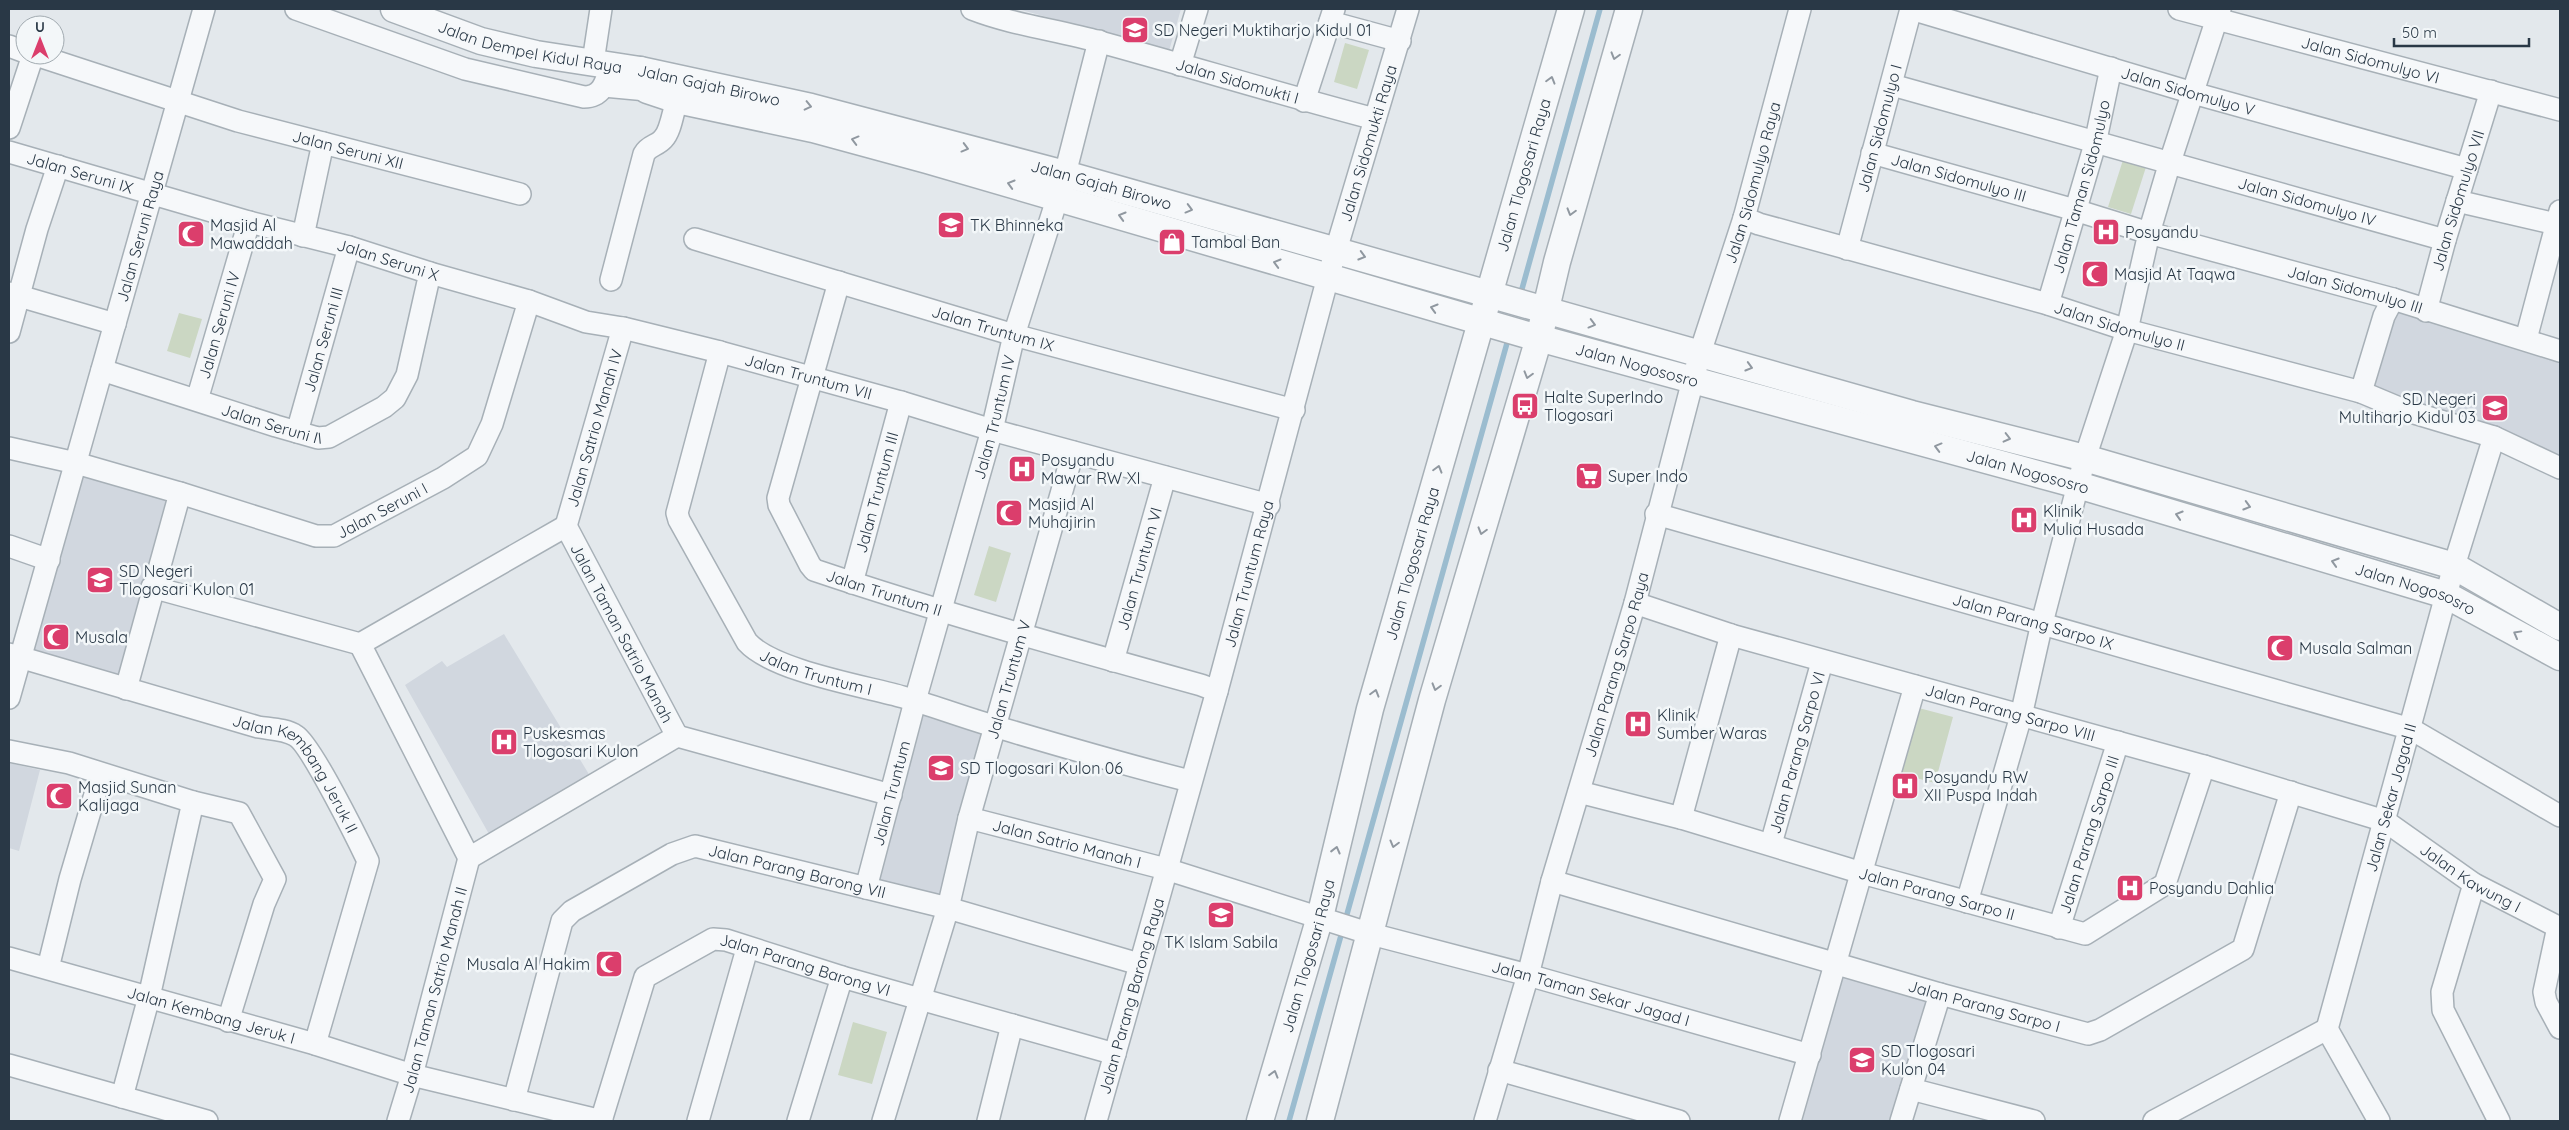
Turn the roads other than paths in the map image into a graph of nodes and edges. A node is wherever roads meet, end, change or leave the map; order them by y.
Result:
1 (204, 9) edge
2 (296, 9) edge
3 (394, 9) edge
4 (601, 9) edge
5 (972, 9) edge
6 (1197, 9) edge
7 (1408, 9) edge
8 (1571, 9) edge
9 (1628, 9) edge
10 (1800, 9) edge
11 (1911, 9) edge
12 (2179, 9) edge
13 (994, 13) edge
14 (2218, 14) edge
15 (1332, 15) edge
16 (1400, 41) junction
17 (1099, 42) junction
18 (65, 64) edge
19 (31, 65) edge
20 (1180, 65) junction
21 (2111, 68) junction
22 (603, 71) junction
23 (644, 80) junction
24 (1892, 85) junction
25 (2490, 91) junction
26 (2193, 93) junction
27 (178, 100) junction
28 (677, 100) junction
29 (1304, 100) junction
30 (746, 104) junction
31 (2560, 110) edge
32 (1375, 118) junction
33 (9, 128) edge
34 (323, 143) junction
35 (2095, 144) junction
36 (9, 152) edge
37 (1872, 153) junction
38 (2170, 162) junction
39 (58, 166) junction
40 (2468, 169) junction
41 (1062, 186) junction
42 (151, 192) junction
43 (520, 194) dead end
44 (2457, 201) junction
45 (2075, 210) junction
46 (1744, 218) junction
47 (2558, 218) edge
48 (249, 222) junction
49 (2149, 233) junction
50 (302, 236) junction
51 (695, 239) dead end
52 (2445, 240) junction
53 (349, 247) junction
54 (1337, 249) junction
55 (1847, 249) junction
56 (430, 273) junction
57 (1328, 277) junction
58 (611, 280) dead end
59 (839, 282) junction
60 (14, 295) edge
61 (1491, 295) junction
62 (2393, 299) junction
63 (529, 300) junction
64 (2048, 304) junction
65 (1539, 309) junction
66 (2426, 311) junction
67 (1483, 322) junction
68 (115, 324) junction
69 (623, 328) junction
70 (2127, 330) junction
71 (9, 332) edge
72 (1014, 335) junction
73 (1531, 336) junction
74 (2526, 339) junction
75 (2560, 351) edge
76 (720, 352) junction
77 (1700, 353) junction
78 (102, 370) junction
79 (812, 377) junction
80 (1693, 381) junction
81 (2360, 392) junction
82 (197, 400) junction
83 (901, 402) junction
84 (1294, 410) junction
85 (992, 430) junction
86 (298, 432) junction
87 (2494, 437) junction
88 (9, 448) edge
89 (1073, 452) junction
90 (2085, 458) junction
91 (76, 463) junction
92 (2560, 468) edge
93 (1165, 477) junction
94 (2078, 485) junction
95 (180, 493) junction
96 (1269, 505) junction
97 (1656, 514) junction
98 (566, 526) junction
99 (9, 546) edge
100 (49, 560) junction
101 (2454, 566) junction
102 (852, 583) junction
103 (152, 587) junction
104 (2446, 595) junction
105 (1635, 603) junction
106 (940, 609) junction
107 (2042, 623) junction
108 (2560, 627) edge
109 (1730, 635) junction
110 (1021, 636) junction
111 (360, 644) junction
112 (14, 656) edge
113 (2560, 657) edge
114 (1112, 661) junction
115 (1822, 662) junction
116 (1915, 686) junction
117 (126, 689) junction
118 (1217, 692) junction
119 (9, 698) edge
120 (915, 701) junction
121 (2020, 716) junction
122 (995, 726) junction
123 (2411, 729) junction
124 (677, 736) junction
125 (2118, 742) junction
126 (9, 751) edge
127 (2204, 766) junction
128 (101, 774) junction
129 (1190, 781) junction
130 (1579, 792) junction
131 (2291, 792) junction
132 (891, 795) junction
133 (193, 802) junction
134 (2560, 816) edge
135 (969, 818) junction
136 (1681, 818) junction
137 (2385, 821) junction
138 (1771, 844) junction
139 (469, 858) junction
140 (1166, 869) junction
141 (1862, 873) junction
142 (1552, 881) junction
143 (2474, 884) junction
144 (866, 888) junction
145 (1967, 902) junction
146 (948, 908) junction
147 (1325, 918) junction
148 (2559, 927) edge
149 (2059, 928) junction
150 (1367, 932) junction
151 (747, 949) junction
152 (9, 958) edge
153 (1836, 963) junction
154 (1139, 964) junction
155 (48, 968) junction
156 (1528, 975) junction
157 (842, 977) junction
158 (1940, 994) junction
159 (149, 997) junction
160 (922, 998) junction
161 (228, 1021) junction
162 (1012, 1024) junction
163 (2560, 1028) edge
164 (2327, 1029) junction
165 (315, 1044) junction
166 (1115, 1054) junction
167 (1810, 1056) junction
168 (9, 1065) edge
169 (1499, 1070) junction
170 (412, 1075) junction
171 (1911, 1089) junction
172 (122, 1097) junction
173 (514, 1100) junction
174 (2181, 1115) edge
175 (207, 1121) edge
176 (398, 1121) edge
177 (601, 1121) edge
178 (698, 1121) edge
179 (798, 1121) edge
180 (883, 1121) edge
181 (988, 1121) edge
182 (1096, 1121) edge
183 (1260, 1121) edge
184 (1320, 1121) edge
185 (1485, 1121) edge
186 (1679, 1121) edge
187 (1790, 1121) edge
188 (1901, 1121) edge
189 (2034, 1121) edge
190 (2154, 1121) edge
191 (2379, 1121) edge
192 (2500, 1121) edge

1 - 27 street, Jalan Seruni Raya
2 - 22 street
3 - 22 street, Jalan Dempel Kidul Raya
4 - 22 street
5 - 13 street, Jalan Sidomukti I
6 - 20 street
7 - 16 street, Jalan Sidomukti Raya
61 -> 8 street, Jalan Tlogosari Raya
9 -> 65 street
10 - 46 street, Jalan Sidomulyo Raya
11 - 21 street, Jalan Sidomulyo V
11 - 24 street, Jalan Sidomulyo I
12 - 14 street, Jalan Sidomulyo VI
13 - 17 street, Jalan Sidomukti I
14 - 25 street, Jalan Sidomulyo VI
14 - 26 street
15 - 16 street
15 - 29 street
16 - 32 street, Jalan Sidomukti Raya
17 - 20 street, Jalan Sidomukti I
17 - 41 street
18 - 27 street, Jalan Seruni XII
19 - 33 street
20 - 29 street, Jalan Sidomukti I
21 - 26 street, Jalan Sidomulyo V
21 - 35 street, Jalan Taman Sidomulyo
22 - 23 street, Jalan Dempel Kidul Raya
23 - 28 street, Jalan Gajah Birowo
23 - 30 street, Jalan Gajah Birowo
24 - 35 street
24 - 37 street, Jalan Sidomulyo I
25 - 31 street, Jalan Sidomulyo VI
25 - 40 street, Jalan Sidomulyo VII
26 - 38 street
26 - 40 street, Jalan Sidomulyo V
27 - 34 street, Jalan Seruni XII
27 - 42 street, Jalan Seruni Raya
28 - 30 street, Jalan Gajah Birowo
28 - 58 street
29 - 32 street, Jalan Sidomukti I
30 - 41 street, Jalan Gajah Birowo
32 - 54 street, Jalan Sidomukti Raya
34 - 43 street, Jalan Seruni XII
34 - 50 street
35 - 38 street, Jalan Sidomulyo IV
35 - 45 street, Jalan Taman Sidomulyo
36 - 39 street, Jalan Seruni IX
37 - 45 street, Jalan Sidomulyo III
37 - 55 street, Jalan Sidomulyo I
38 - 49 street
38 - 52 street, Jalan Sidomulyo IV
39 - 42 street, Jalan Seruni IX
39 - 60 street
40 - 44 street, Jalan Sidomulyo VII
41 -> 54 street, Jalan Gajah Birowo
57 -> 41 street, Jalan Gajah Birowo
41 - 72 street, Jalan Truntum IV
42 - 48 street, Jalan Seruni X
42 - 68 street, Jalan Seruni Raya
44 - 47 street
44 - 52 street, Jalan Sidomulyo VII
45 - 49 street, Jalan Sidomulyo III
45 - 64 street, Jalan Taman Sidomulyo
46 - 55 street, Jalan Sidomulyo II
46 - 77 street, Jalan Sidomulyo Raya
47 - 74 street
48 - 50 street, Jalan Seruni X
48 - 82 street, Jalan Seruni IV
49 - 62 street, Jalan Sidomulyo III
49 - 70 street
50 - 53 street, Jalan Seruni X
51 - 59 street, Jalan Truntum IX
52 - 66 street, Jalan Sidomulyo VII
53 - 56 street, Jalan Seruni X
53 - 86 street, Jalan Seruni III
54 - 57 street, Jalan Sidomukti Raya
54 -> 61 street, Jalan Gajah Birowo
55 - 64 street, Jalan Sidomulyo II
56 - 63 street, Jalan Seruni X
56 - 86 street, Jalan Seruni II
67 -> 57 street, Jalan Gajah Birowo
57 - 84 street, Jalan Truntum Raya
59 - 72 street, Jalan Truntum IX
59 - 79 street, Jalan Truntum II
60 - 68 street
60 - 71 street
61 - 65 street, Jalan Nogososro
61 - 67 street, Jalan Tlogosari Raya
62 - 66 street, Jalan Sidomulyo III
62 - 81 street
63 - 69 street, Jalan Seruni X
63 - 95 street, Jalan Seruni I
64 - 70 street, Jalan Sidomulyo II
65 - 73 street
65 -> 77 street, Jalan Nogososro
66 - 74 street, Jalan Sidomulyo III
67 - 73 street, Jalan Nogososro
147 -> 67 street, Jalan Tlogosari Raya
68 - 78 street, Jalan Seruni Raya
69 - 76 street, Jalan Truntum VII
69 - 98 street, Jalan Satrio Manah IV
70 - 81 street, Jalan Sidomulyo II
70 - 90 street
72 - 84 street, Jalan Truntum IX
72 - 85 street, Jalan Truntum IV
73 - 80 street, Jalan Nogososro
73 -> 150 street
74 - 75 street, Jalan Sidomulyo III
76 - 79 street, Jalan Truntum VII
76 - 120 street, Jalan Truntum I
77 - 80 street, Jalan Parang Sarpo Raya
77 -> 90 street, Jalan Nogososro
78 - 82 street, Jalan Seruni II
78 - 91 street, Jalan Seruni Raya
79 - 83 street, Jalan Truntum VII
79 - 102 street, Jalan Truntum II
94 -> 80 street, Jalan Nogososro
80 - 97 street, Jalan Parang Sarpo Raya
81 - 87 street, Jalan Sidomulyo II
82 - 86 street, Jalan Seruni II
83 - 85 street, Jalan Truntum VII
83 - 102 street, Jalan Truntum III
84 - 96 street, Jalan Truntum Raya
85 - 89 street, Jalan Truntum VII
85 - 106 street, Jalan Truntum IV
87 - 92 street, Jalan Sidomulyo II
87 - 101 street, Jalan Sekar Jagad II
88 - 91 street, Jalan Seruni I
89 - 93 street, Jalan Truntum VII
89 - 110 street, Jalan Truntum V
90 - 94 street
90 -> 101 street, Jalan Nogososro
91 - 95 street, Jalan Seruni I
91 - 100 street, Jalan Seruni Raya
93 - 96 street, Jalan Truntum VII
93 - 114 street, Jalan Truntum VI
104 -> 94 street, Jalan Nogososro
94 - 107 street
95 - 103 street
96 - 118 street, Jalan Truntum Raya
97 - 105 street, Jalan Parang Sarpo Raya
97 - 107 street, Jalan Parang Sarpo IX
98 - 111 street, Jalan Taman Satrio Manah
98 - 124 street, Jalan Taman Satrio Manah
99 - 100 street
100 - 112 street, Jalan Seruni Raya
101 - 104 street, Jalan Sekar Jagad II
101 - 108 street, Jalan Nogososro
102 - 106 street, Jalan Truntum II
103 - 111 street
103 - 117 street
113 -> 104 street, Jalan Nogososro
104 - 123 street, Jalan Sekar Jagad II
105 - 109 street, Jalan Parang Sarpo VIII
105 - 130 street, Jalan Parang Sarpo Raya
106 - 110 street, Jalan Truntum II
106 - 120 street, Jalan Truntum IV
107 - 121 street
107 - 123 street, Jalan Parang Sarpo IX
109 - 115 street, Jalan Parang Sarpo VIII
109 - 136 street
110 - 114 street, Jalan Truntum II
110 - 122 street, Jalan Truntum V
111 - 139 street
112 - 117 street, Jalan Kembang Jeruk II
112 - 119 street, Jalan Seruni Raya
114 - 118 street, Jalan Truntum II
115 - 116 street, Jalan Parang Sarpo VIII
115 - 138 street, Jalan Parang Sarpo VI
116 - 121 street, Jalan Parang Sarpo VIII
116 - 141 street
117 - 165 street, Jalan Kembang Jeruk II
118 - 129 street, Jalan Truntum Raya
120 - 122 street, Jalan Truntum I
120 - 132 street, Jalan Truntum
121 - 125 street, Jalan Parang Sarpo VIII
121 - 145 street
122 - 129 street, Jalan Truntum I
122 - 135 street, Jalan Truntum V
123 - 134 street, Jalan Parang Sarpo IX
123 - 137 street, Jalan Sekar Jagad II
124 - 132 street
124 - 139 street, Jalan Taman Satrio Manah
125 - 127 street, Jalan Parang Sarpo VIII
125 - 149 street, Jalan Parang Sarpo III
126 - 128 street
127 - 131 street, Jalan Parang Sarpo VIII
127 - 149 street, Jalan Parang Sarpo II
128 - 133 street
128 - 155 street
129 - 140 street, Jalan Truntum Raya
130 - 136 street, Jalan Parang Sarpo II
130 - 142 street, Jalan Parang Sarpo Raya
131 - 137 street, Jalan Parang Sarpo VIII
131 - 158 street, Jalan Parang Sarpo I
132 - 144 street, Jalan Truntum
133 - 159 street
133 - 161 street
135 - 140 street, Jalan Satrio Manah I
135 - 146 street, Jalan Truntum V
136 - 138 street, Jalan Parang Sarpo II
137 - 143 street, Jalan Kawung I
137 - 164 street, Jalan Sekar Jagad II
138 - 141 street, Jalan Parang Sarpo II
139 - 170 street, Jalan Taman Satrio Manah II
140 - 147 street, Jalan Satrio Manah I
140 - 154 street, Jalan Parang Barong Raya
141 - 145 street, Jalan Parang Sarpo II
141 - 153 street
142 - 153 street, Jalan Parang Sarpo I
142 - 156 street, Jalan Parang Sarpo Raya
143 - 148 street, Jalan Kawung I
143 - 192 street
144 - 146 street, Jalan Parang Barong VII
144 - 173 street, Jalan Parang Barong VII
145 - 149 street, Jalan Parang Sarpo II
146 - 154 street, Jalan Parang Barong VII
146 - 160 street, Jalan Truntum V
147 - 150 street, Jalan Taman Sekar Jagad I
183 -> 147 street, Jalan Tlogosari Raya
148 - 163 street
150 - 156 street, Jalan Taman Sekar Jagad I
150 - 184 street
151 - 157 street, Jalan Parang Barong VI
151 - 177 street, Jalan Parang Barong VI
151 - 178 street
152 - 155 street, Jalan Kembang Jeruk I
153 - 158 street, Jalan Parang Sarpo I
153 - 167 street
154 - 166 street, Jalan Parang Barong Raya
155 - 159 street, Jalan Kembang Jeruk I
156 - 167 street, Jalan Taman Sekar Jagad I
156 - 169 street, Jalan Parang Sarpo Raya
157 - 160 street, Jalan Parang Barong VI
157 - 179 street
158 - 171 street
159 - 161 street, Jalan Kembang Jeruk I
159 - 172 street
160 - 162 street, Jalan Parang Barong VI
160 - 180 street, Jalan Truntum V
161 - 165 street, Jalan Kembang Jeruk I
162 - 166 street, Jalan Parang Barong VI
162 - 181 street
164 - 174 street
164 - 191 street
165 - 170 street, Jalan Kembang Jeruk I
166 - 182 street, Jalan Parang Barong Raya
167 - 187 street
168 - 172 street
169 - 185 street, Jalan Parang Sarpo Raya
169 - 186 street
170 - 173 street, Jalan Kembang Jeruk I
170 - 176 street, Jalan Taman Satrio Manah II
171 - 188 street
171 - 189 street
172 - 175 street
173 - 177 street, Jalan Kembang Jeruk I
174 - 190 street

